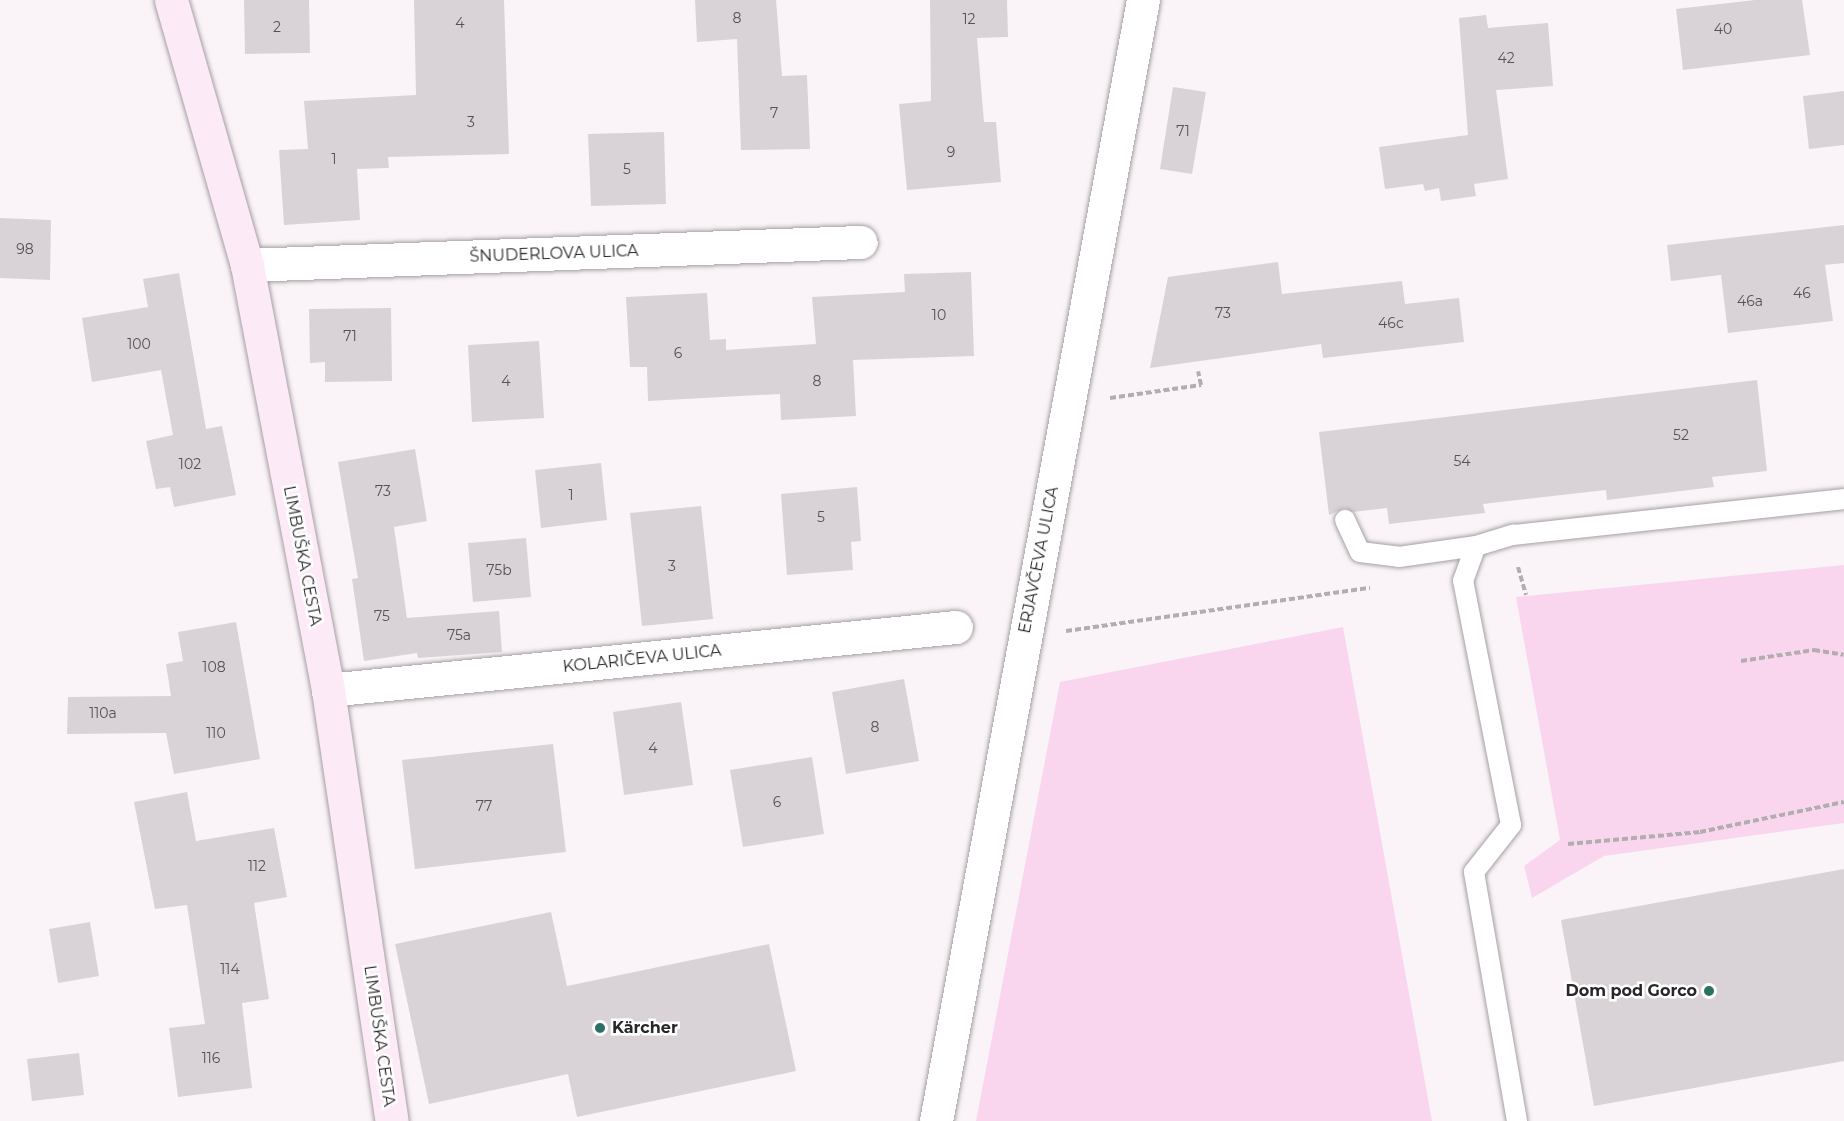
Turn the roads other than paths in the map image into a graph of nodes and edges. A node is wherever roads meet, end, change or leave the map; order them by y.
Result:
1 (171, 0) edge
2 (1143, 0) edge
3 (861, 242) dead end
4 (248, 266) junction
5 (1844, 499) edge
6 (1345, 520) dead end
7 (1476, 546) junction
8 (956, 627) dead end
9 (328, 690) junction
10 (392, 1121) edge
11 (936, 1121) edge
12 (1517, 1121) edge

1 - 4 main road, LIMBUŠKA CESTA
2 - 11 street, ERJAVČEVA ULICA
3 - 4 street, ŠNUDERLOVA ULICA
4 - 9 main road, LIMBUŠKA CESTA
5 - 7 lane
6 - 7 lane
7 - 12 lane
8 - 9 street, KOLARIČEVA ULICA
9 - 10 main road, LIMBUŠKA CESTA

